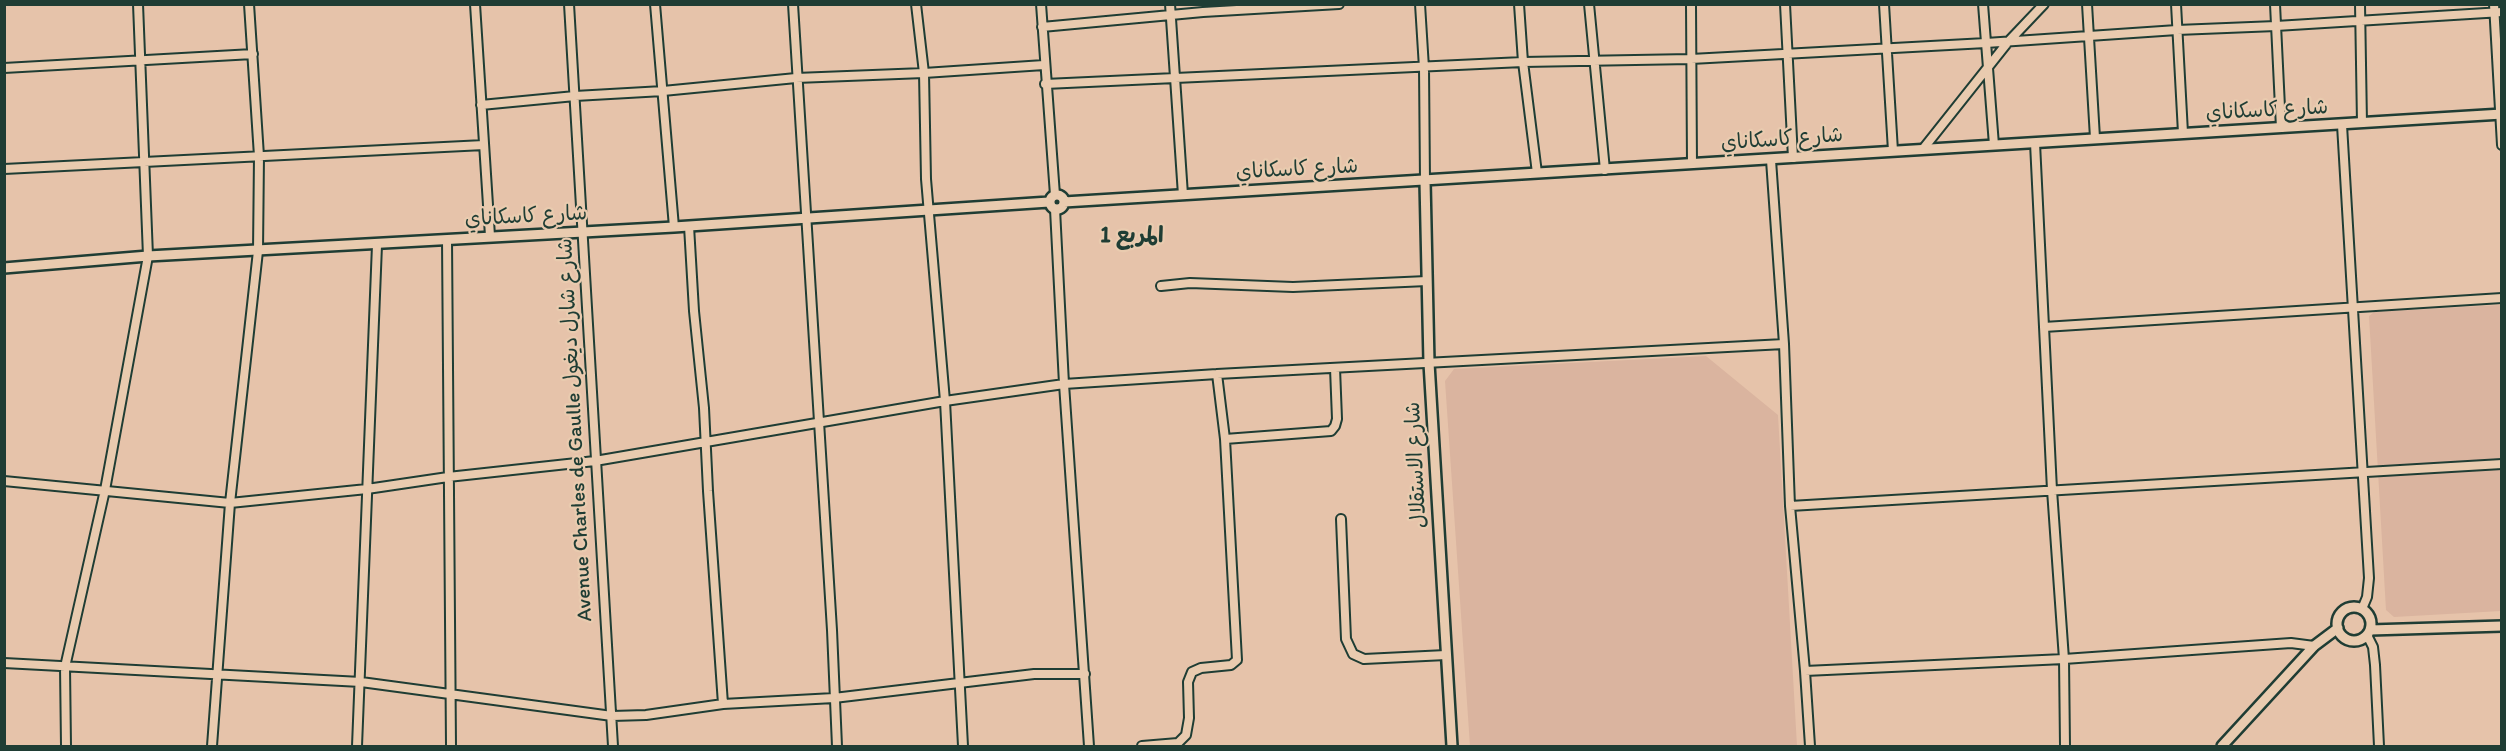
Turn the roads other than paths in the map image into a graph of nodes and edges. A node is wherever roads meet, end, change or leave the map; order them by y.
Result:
1 (138, 4) edge
2 (249, 4) edge
3 (475, 4) edge
4 (569, 4) edge
5 (655, 4) edge
6 (793, 4) edge
7 (916, 4) edge
8 (1041, 4) edge
9 (1170, 4) edge
10 (1339, 4) edge
11 (1420, 4) edge
12 (1519, 4) edge
13 (1589, 4) edge
14 (1690, 4) edge
15 (1785, 4) edge
16 (1884, 4) edge
17 (1983, 4) edge
18 (2044, 4) edge
19 (2087, 4) edge
20 (2176, 4) edge
21 (2275, 4) edge
22 (2360, 4) edge
23 (2496, 9) edge
24 (1171, 15) junction
25 (2361, 21) junction
26 (2276, 26) junction
27 (1042, 27) junction
28 (2177, 30) junction
29 (2088, 36) junction
30 (2008, 42) junction
31 (1986, 44) junction
32 (1886, 48) junction
33 (1788, 52) junction
34 (253, 54) junction
35 (1691, 59) junction
36 (140, 60) junction
37 (1596, 61) junction
38 (1523, 62) junction
39 (1044, 64) junction
40 (4, 68) edge
41 (1424, 68) junction
42 (1987, 68) junction
43 (924, 73) junction
44 (796, 78) junction
45 (1176, 79) junction
46 (1045, 84) junction
47 (663, 92) junction
48 (575, 96) junction
49 (481, 105) junction
50 (2500, 114) edge
51 (2362, 123) junction
52 (2342, 124) junction
53 (2281, 128) junction
54 (2183, 133) junction
55 (2095, 138) junction
56 (2035, 143) junction
57 (484, 145) junction
58 (1994, 145) junction
59 (2502, 145) edge
60 (1923, 149) junction
61 (1893, 151) junction
62 (259, 156) junction
63 (1793, 158) junction
64 (1771, 160) junction
65 (144, 163) junction
66 (1692, 164) junction
67 (4, 170) edge
68 (1605, 170) junction
69 (1537, 173) junction
70 (1425, 181) junction
71 (1183, 195) junction
72 (1053, 202) junction
73 (929, 211) junction
74 (807, 218) junction
75 (689, 226) junction
76 (674, 227) junction
77 (583, 232) junction
78 (490, 236) junction
79 (447, 240) junction
80 (377, 245) junction
81 (258, 251) junction
82 (148, 256) junction
83 (4, 268) edge
84 (1427, 281) junction
85 (1161, 286) dead end
86 (2502, 298) edge
87 (2351, 306) junction
88 (2044, 327) junction
89 (1784, 344) junction
90 (1429, 363) junction
91 (1335, 368) junction
92 (1217, 374) junction
93 (1064, 384) junction
94 (945, 401) junction
95 (819, 423) junction
96 (1225, 439) junction
97 (706, 443) junction
98 (595, 461) junction
99 (2502, 464) edge
100 (2363, 472) junction
101 (448, 477) junction
102 (4, 481) edge
103 (367, 489) junction
104 (105, 490) junction
105 (2052, 490) junction
106 (230, 502) junction
107 (1790, 506) junction
108 (1341, 519) dead end
109 (2362, 609) junction
110 (2502, 626) edge
111 (2338, 628) junction
112 (2368, 632) junction
113 (2314, 646) junction
114 (1446, 655) junction
115 (2064, 659) junction
116 (4, 663) edge
117 (64, 667) junction
118 (1805, 671) junction
119 (1085, 674) junction
120 (216, 675) junction
121 (360, 682) junction
122 (958, 682) junction
123 (450, 693) junction
124 (834, 698) junction
125 (723, 704) junction
126 (612, 716) junction
127 (66, 747) edge
128 (212, 747) edge
129 (357, 747) edge
130 (451, 747) edge
131 (614, 747) edge
132 (837, 747) edge
133 (963, 747) edge
134 (1089, 747) edge
135 (1142, 747) edge
136 (1452, 747) edge
137 (1810, 747) edge
138 (2065, 747) edge
139 (2222, 747) edge
140 (2379, 747) edge

1 - 36 street
2 - 34 street
3 - 49 street
4 - 48 street, Avenue Charles de Gaulle شارع شارل ديغول
5 - 47 street
6 - 44 street
7 - 43 street
8 - 27 street
9 - 24 street
10 - 24 street
11 - 41 street
12 - 38 street
13 - 37 street
14 - 35 street
15 - 33 street
16 - 32 street
17 - 31 street
18 - 30 street
19 - 29 street
20 - 28 street
21 - 26 street
22 - 25 street
23 - 25 street
23 - 50 street
24 - 27 street
24 - 45 street
25 - 26 street
25 - 51 street
26 - 28 street
26 - 53 street
27 - 39 street
28 - 29 street
28 - 54 street
29 - 30 street
29 - 55 street
30 - 31 street
30 - 42 street
31 - 32 street
31 - 42 street
32 - 33 street
32 - 61 street
33 - 35 street
33 - 63 street
34 - 36 street
34 - 62 street
35 - 37 street
35 - 66 street
36 - 40 street
36 - 65 street
37 - 38 street
37 - 68 street
38 - 41 street
38 - 69 street
39 - 43 street
39 - 46 street
41 - 45 street
41 - 70 street
42 - 58 street
42 - 60 street
43 - 44 street
43 - 73 street
44 - 47 street
44 - 74 street
45 - 46 street
45 - 71 street
46 - 72 street
47 - 48 street
47 - 76 street
48 - 49 street
48 - 77 street, Avenue Charles de Gaulle شارع شارل ديغول
49 - 57 street
50 - 51 street, شارع كاسكاناي
50 - 59 street
51 - 52 street, شارع كاسكاناي
52 - 53 street, شارع كاسكاناي
52 - 87 street
53 - 54 street, شارع كاسكاناي
54 - 55 street, شارع كاسكاناي
55 - 56 street, شارع كاسكاناي
56 - 58 street, شارع كاسكاناي
56 - 88 street
57 - 62 street
57 - 78 street
58 - 60 street, شارع كاسكاناي
60 - 61 street, شارع كاسكاناي
61 - 63 street, شارع كاسكاناي
62 - 65 street
62 - 81 street
63 - 64 street, شارع كاسكاناي
64 - 66 street, شارع كاسكاناي
64 - 89 street
65 - 67 street
65 - 82 street
66 - 68 street, شارع كاسكاناي
68 - 69 street, شارع كاسكاناي
69 - 70 street, شارع كاسكاناي
70 - 71 street, شارع كاسكاناي
70 - 84 street, شارع الاستقلال
71 - 72 street, شارع كاسكاناي
72 - 73 street, شارع كاسكاناي
72 - 93 street
73 - 74 street, شارع كاسكاناي
73 - 94 street
74 - 75 street, شارع كاسكاناي
74 - 95 street
75 - 76 street, شارع كاسكاناي
75 - 97 street
76 - 77 street, شارع كاسكاناي
77 - 78 street, شارع كاسكاناي
77 - 98 street, Avenue Charles de Gaulle شارع شارل ديغول
78 - 79 street, شارع كاسكاناي
79 - 80 street, شارع كاسكاناي
79 - 101 street
80 - 81 street, شارع كاسكاناي
80 - 103 street
81 - 82 street, شارع كاسكاناي
81 - 106 street
82 - 83 street, شارع كاسكاناي
82 - 104 street
84 - 85 street
84 - 90 street, شارع الاستقلال
86 - 87 street
87 - 88 street
87 - 100 street
88 - 105 street
89 - 90 street
89 - 107 street
90 - 91 street
90 - 114 street, شارع الاستقلال
91 - 92 street
91 - 96 street
92 - 93 street
92 - 96 street
93 - 94 street
93 - 119 street
94 - 95 street
94 - 122 street
95 - 97 street
95 - 124 street
96 - 135 street
97 - 98 street
97 - 125 street
98 - 101 street
98 - 126 street, Avenue Charles de Gaulle شارع شارل ديغول
99 - 100 street
100 - 105 street
100 - 109 street
101 - 103 street
101 - 123 street
102 - 104 street
103 - 106 street
103 - 121 street
104 - 106 street
104 - 117 street
105 - 107 street
105 - 115 street
106 - 120 street
107 - 118 street
108 - 114 street
109 - 111 street
109 - 112 street
110 - 112 street
111 - 112 street
111 - 113 street
112 - 140 street
113 - 115 street
113 - 139 street
114 - 136 street, شارع الاستقلال
115 - 118 street
115 - 138 street
116 - 117 street
117 - 120 street
117 - 127 street
118 - 137 street
119 - 122 street
119 - 134 street
120 - 121 street
120 - 128 street
121 - 123 street
121 - 129 street
122 - 124 street
122 - 133 street
123 - 126 street
123 - 130 street
124 - 125 street
124 - 132 street
125 - 126 street
126 - 131 street, Avenue Charles de Gaulle شارع شارل ديغول

